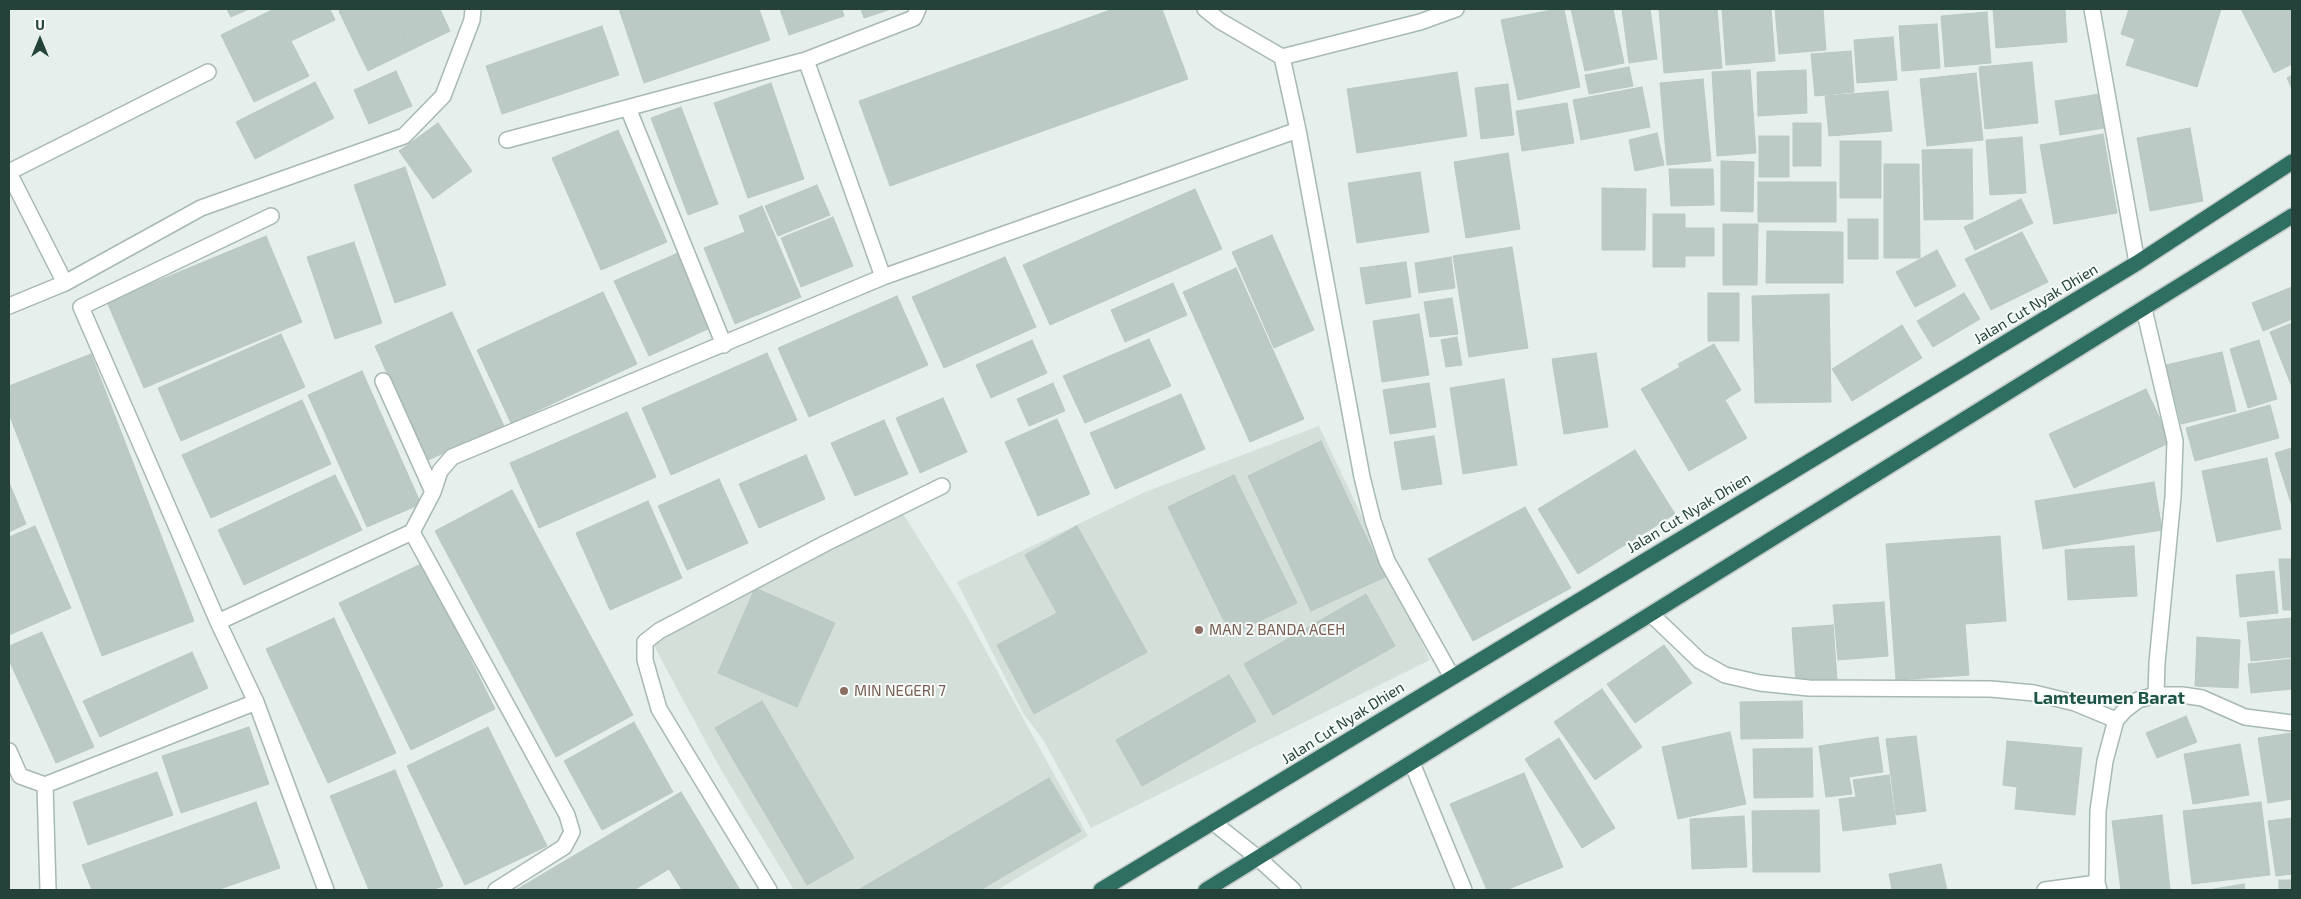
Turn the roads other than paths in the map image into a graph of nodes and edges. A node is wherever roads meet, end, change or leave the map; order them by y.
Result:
1 (473, 9) edge
2 (918, 9) edge
3 (1204, 9) edge
4 (1456, 9) edge
5 (2092, 9) edge
6 (1282, 57) junction
7 (806, 60) junction
8 (208, 72) dead end
9 (628, 108) junction
10 (1298, 130) junction
11 (508, 140) dead end
12 (2292, 162) edge
13 (9, 173) edge
14 (271, 216) dead end
15 (2292, 216) edge
16 (2137, 263) junction
17 (883, 277) junction
18 (65, 283) junction
19 (9, 306) edge
20 (2144, 309) junction
21 (724, 345) junction
22 (384, 381) dead end
23 (942, 486) dead end
24 (433, 492) junction
25 (412, 532) junction
26 (1652, 615) junction
27 (218, 622) junction
28 (1452, 677) junction
29 (2156, 695) junction
30 (256, 702) junction
31 (2116, 720) junction
32 (2292, 723) edge
33 (9, 751) edge
34 (1412, 763) junction
35 (15, 778) edge
36 (46, 785) junction
37 (1214, 822) junction
38 (1258, 858) junction
39 (2098, 886) edge
40 (48, 890) edge
41 (326, 890) edge
42 (496, 890) edge
43 (769, 890) edge
44 (1101, 890) edge
45 (1206, 890) edge
46 (1293, 890) edge
47 (1464, 890) edge
48 (2045, 890) edge

1 - 18 street
2 - 7 street
3 - 6 street
4 - 6 street
5 - 16 street
6 - 10 street
7 - 9 street
7 - 17 street
8 - 13 street
9 - 11 street
9 - 21 street
10 - 17 street
10 - 28 street
12 - 16 highway, Jalan Cut Nyak Dhien
13 - 18 street
14 - 27 street
15 - 20 highway
16 - 28 highway, Jalan Cut Nyak Dhien
17 - 21 street
18 - 19 street
20 - 26 highway
20 - 29 street
21 - 24 street
22 - 24 street
23 - 43 street
24 - 25 street
25 - 27 street
25 - 42 street
26 - 31 street
26 - 34 highway
27 - 30 street
28 - 37 highway, Jalan Cut Nyak Dhien
29 - 31 street
29 - 32 street
30 - 36 street
30 - 41 street
31 - 39 street
33 - 35 street
34 - 38 highway
34 - 47 street
35 - 36 street
36 - 40 street
37 - 38 street
37 - 44 highway, Jalan Cut Nyak Dhien
38 - 45 highway
38 - 46 street
39 - 48 street

